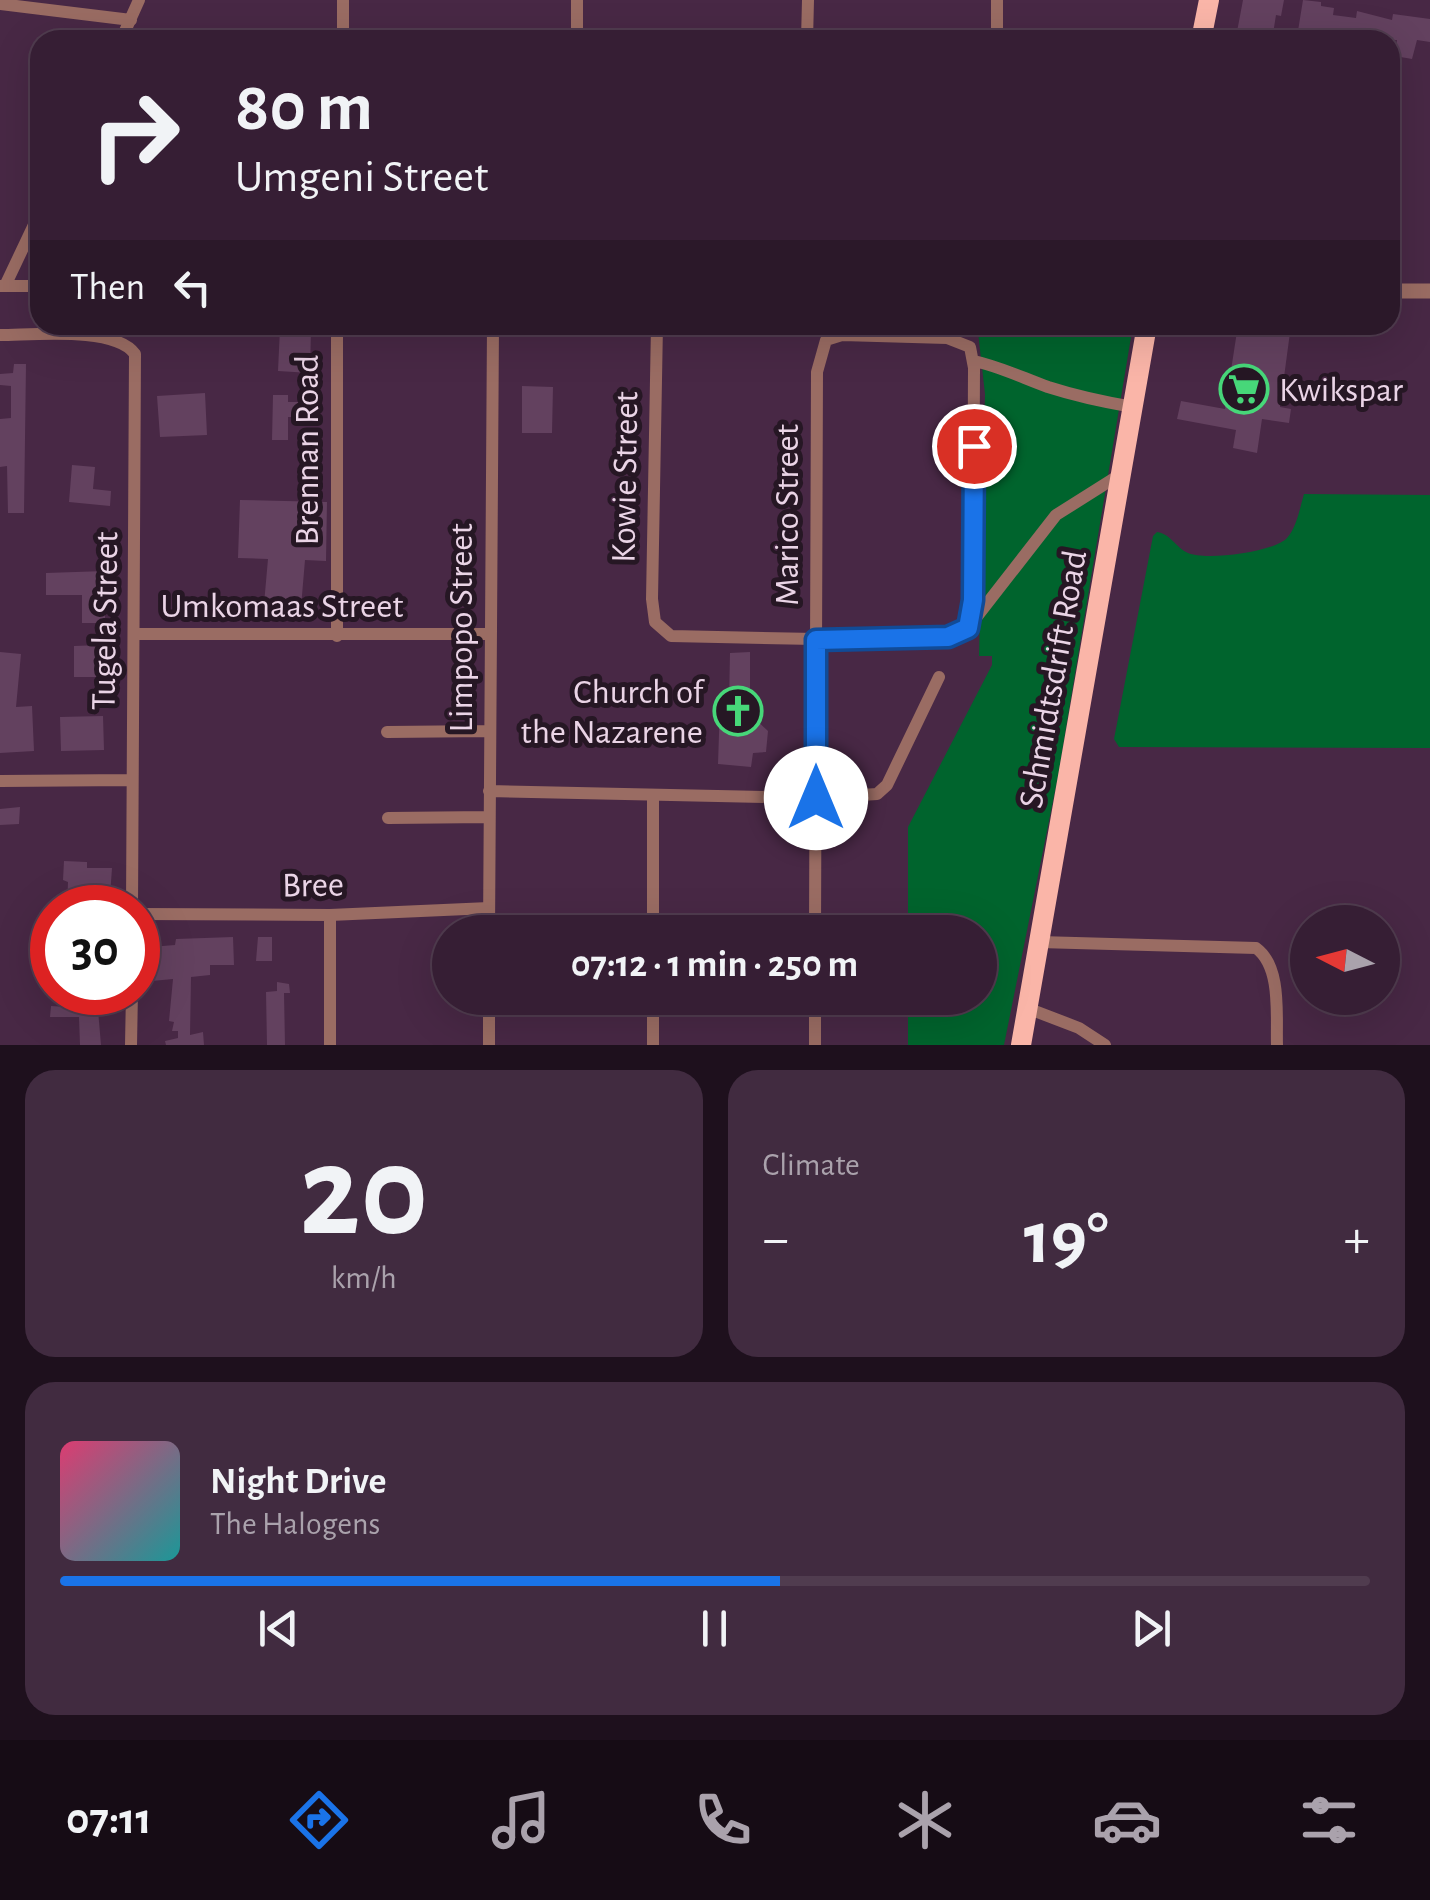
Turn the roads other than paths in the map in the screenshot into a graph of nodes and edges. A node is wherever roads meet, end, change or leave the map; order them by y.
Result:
1 (139, 0) edge
2 (344, 0) edge
3 (577, 0) edge
4 (808, 0) edge
5 (997, 0) edge
6 (1209, 0) edge
7 (0, 4) edge
8 (131, 20) junction
9 (126, 30) edge
10 (343, 30) edge
11 (577, 30) edge
12 (807, 30) edge
13 (997, 30) edge
14 (1204, 30) edge
15 (30, 231) edge
16 (2, 286) edge
17 (30, 286) edge
18 (1400, 291) edge
19 (1430, 292) edge
20 (0, 334) edge
21 (30, 335) edge
22 (52, 335) edge
23 (336, 335) edge
24 (494, 335) edge
25 (656, 335) edge
26 (1145, 335) edge
27 (972, 354) junction
28 (1133, 407) junction
29 (1121, 474) junction
30 (968, 628) junction
31 (134, 634) junction
32 (489, 634) junction
33 (337, 636) junction
34 (816, 640) junction
35 (939, 677) dead end
36 (489, 731) junction
37 (387, 732) dead end
38 (132, 780) junction
39 (0, 781) edge
40 (489, 791) junction
41 (653, 796) junction
42 (816, 798) junction
43 (489, 817) junction
44 (388, 818) dead end
45 (132, 885) edge
46 (489, 908) junction
47 (160, 914) edge
48 (330, 915) junction
49 (489, 915) edge
50 (653, 915) edge
51 (816, 915) edge
52 (1039, 942) junction
53 (1028, 1008) junction
54 (132, 1015) edge
55 (489, 1015) edge
56 (653, 1015) edge
57 (815, 1015) edge
58 (131, 1045) edge
59 (330, 1045) edge
60 (489, 1045) edge
61 (653, 1045) edge
62 (815, 1045) edge
63 (1020, 1045) edge
64 (1105, 1045) edge
65 (1276, 1045) edge

1 - 8 street
2 - 10 street
3 - 11 street
4 - 12 street
5 - 13 street
6 - 14 highway
7 - 8 street
8 - 9 street
15 - 16 street
16 - 17 street
18 - 19 street
20 - 21 street, Tugela Street
22 - 31 street, Tugela Street
23 - 33 street, Brennan Road
24 - 32 street, Limpopo Street
25 - 34 street, Kowie Street
26 - 28 highway, Schmidtsdrift Road
27 - 28 street
27 - 30 street
27 - 34 street, Marico Street
28 - 29 highway, Schmidtsdrift Road
29 - 30 street
29 - 52 highway, Schmidtsdrift Road
30 - 34 street
31 - 33 street, Umkomaas Street
31 - 38 street, Tugela Street
32 - 33 street, Umkomaas Street
32 - 36 street, Limpopo Street
34 - 42 street, Marico Street
35 - 42 street
36 - 37 street
36 - 40 street, Limpopo Street
38 - 39 street
38 - 45 street, Tugela Street
40 - 41 street
40 - 43 street, Limpopo Street
41 - 42 street
41 - 50 street
42 - 51 street, Marico Street
43 - 44 street
43 - 46 street, Limpopo Street
46 - 48 street, Bree
46 - 49 street, Limpopo Street
47 - 48 street, Bree
48 - 59 street
52 - 53 highway, Schmidtsdrift Road
52 - 65 street
53 - 63 highway, Schmidtsdrift Road
53 - 64 street
54 - 58 street
55 - 60 street
56 - 61 street
57 - 62 street

